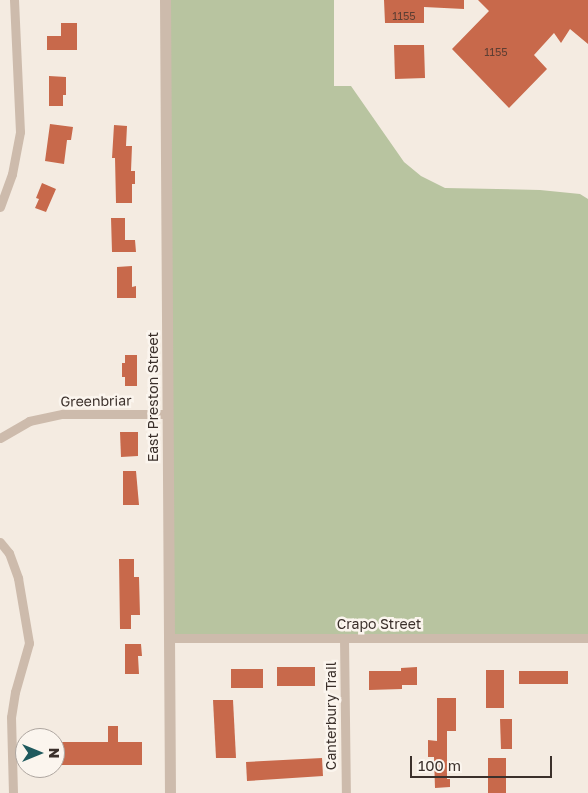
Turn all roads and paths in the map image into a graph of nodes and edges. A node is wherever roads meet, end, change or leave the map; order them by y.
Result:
1 (14, 0) edge
2 (165, 0) edge
3 (0, 207) edge
4 (168, 414) junction
5 (0, 438) edge
6 (0, 542) edge
7 (169, 638) junction
8 (344, 638) junction
9 (588, 638) edge
10 (13, 793) edge
11 (170, 793) edge
12 (346, 793) edge

1 - 3 street
2 - 4 street, East Preston Street
4 - 5 street, Greenbriar
4 - 7 street, East Preston Street
6 - 10 street
7 - 8 street, Crapo Street
7 - 11 street, East Preston Street
8 - 9 street, Crapo Street
8 - 12 street, Canterbury Trail

